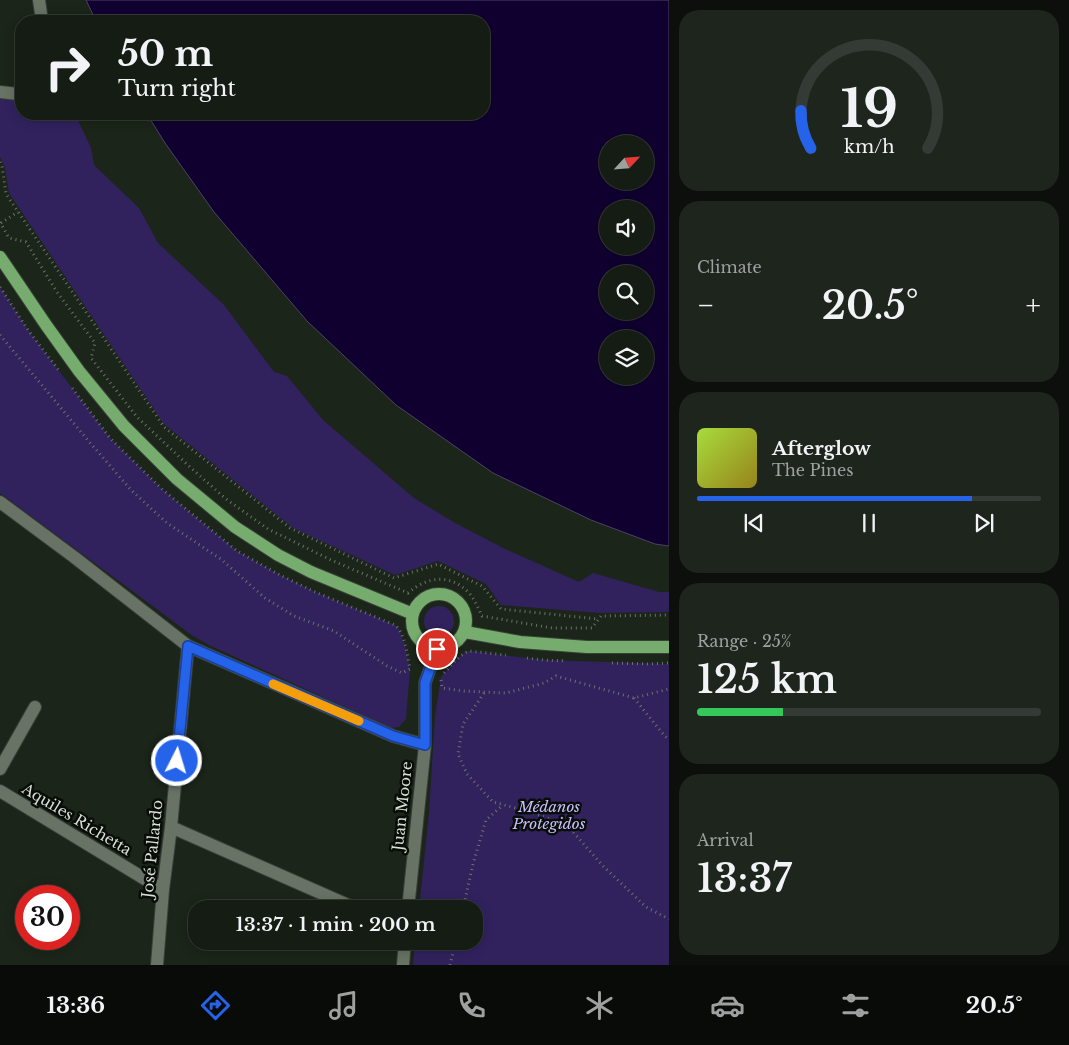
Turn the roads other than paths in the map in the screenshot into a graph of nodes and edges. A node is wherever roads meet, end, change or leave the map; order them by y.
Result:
1 (39, 0) edge
2 (41, 15) edge
3 (0, 92) edge
4 (15, 94) edge
5 (0, 256) edge
6 (0, 502) edge
7 (413, 614) junction
8 (464, 632) junction
9 (188, 646) junction
10 (669, 647) edge
11 (437, 649) junction
12 (35, 707) dead end
13 (425, 745) junction
14 (0, 769) edge
15 (0, 791) edge
16 (171, 827) junction
17 (163, 890) junction
18 (337, 900) edge
19 (409, 900) edge
20 (404, 950) edge
21 (157, 965) edge
22 (403, 965) edge

1 - 2 street
3 - 4 street
5 - 7 main road
6 - 9 street
7 - 8 main road
7 - 11 main road
8 - 10 main road
8 - 11 main road
9 - 13 street
9 - 16 street, José Pallardo
11 - 13 street, Juan Moore
12 - 14 street
13 - 19 street, Juan Moore
15 - 17 street, Aquiles Richetta
16 - 17 street, José Pallardo
16 - 18 street
17 - 21 street, José Pallardo
20 - 22 street

